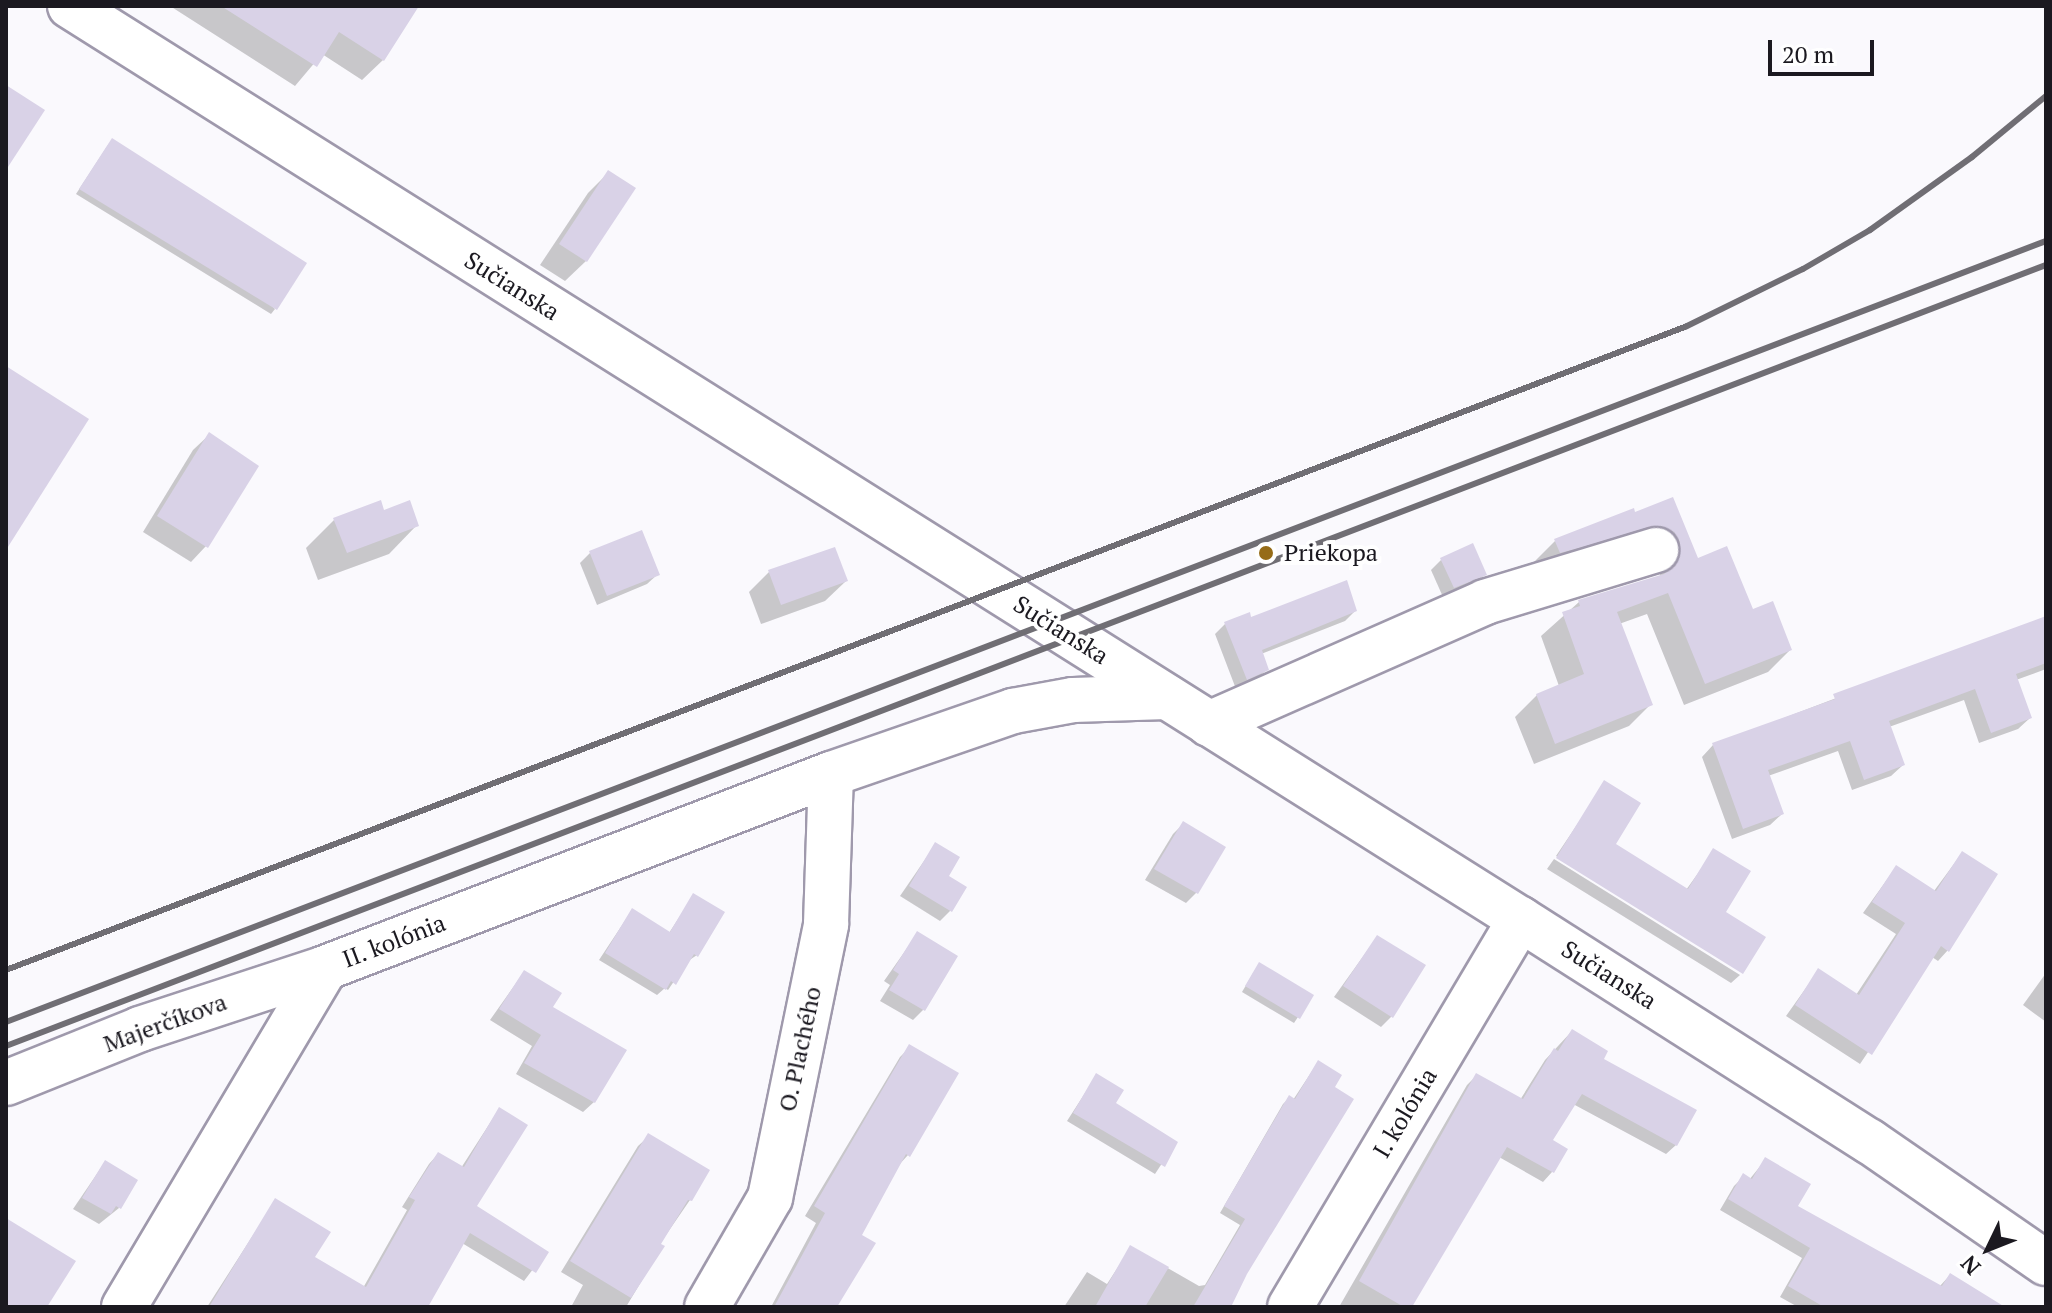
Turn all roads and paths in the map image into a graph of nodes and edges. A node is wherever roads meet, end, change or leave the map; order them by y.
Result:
1 (70, 6) edge
2 (1656, 550) dead end
3 (1167, 697) junction
4 (1209, 724) junction
5 (831, 774) junction
6 (1520, 919) junction
7 (325, 968) junction
8 (6, 1083) edge
9 (2046, 1263) edge
10 (124, 1307) edge
11 (707, 1307) edge
12 (1290, 1307) edge

1 - 3 street, Sučianska
2 - 4 street
3 - 4 street, Sučianska
3 - 5 street, II. kolónia
4 - 6 street, Sučianska
5 - 7 street, II. kolónia
5 - 11 street, O. Plachého
6 - 9 street, Sučianska
6 - 12 street, I. kolónia
7 - 8 street, Majerčíkova
7 - 10 street, II. kolónia

